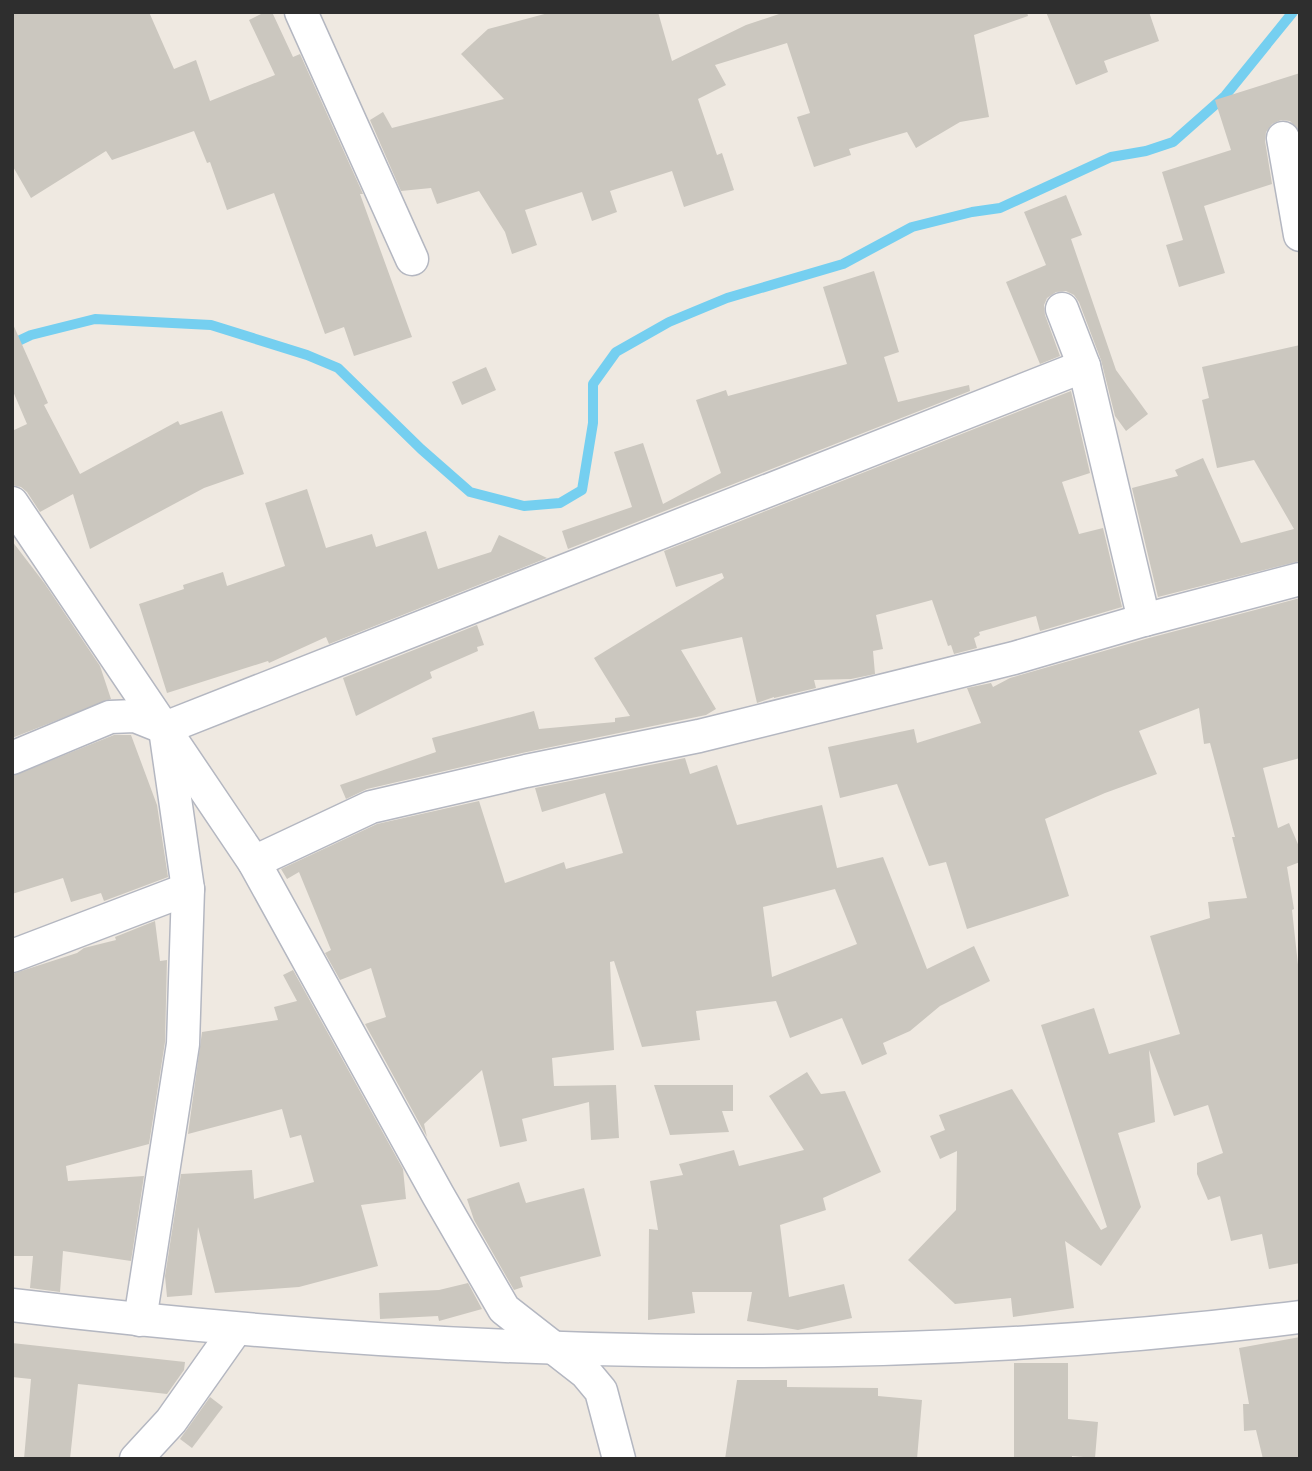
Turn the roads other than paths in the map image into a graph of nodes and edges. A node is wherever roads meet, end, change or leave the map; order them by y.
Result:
1 (301, 12) edge
2 (1283, 138) dead end
3 (1300, 235) edge
4 (412, 259) dead end
5 (1062, 309) dead end
6 (1084, 366) junction
7 (12, 503) edge
8 (1300, 579) edge
9 (1144, 620) junction
10 (165, 728) junction
11 (12, 758) edge
12 (254, 862) junction
13 (188, 889) junction
14 (12, 956) edge
15 (12, 1306) edge
16 (1300, 1317) edge
17 (140, 1321) junction
18 (236, 1329) junction
19 (554, 1349) junction
20 (136, 1459) edge
21 (619, 1459) edge

1 - 4 street
2 - 3 street
5 - 6 street
6 - 9 street
6 - 10 street
7 - 10 street
8 - 9 street
9 - 12 street
10 - 11 street
10 - 12 street
10 - 13 street
12 - 19 street
13 - 14 street
13 - 17 street
15 - 17 street
16 - 19 street
17 - 18 street
18 - 19 street
18 - 20 street
19 - 21 street

